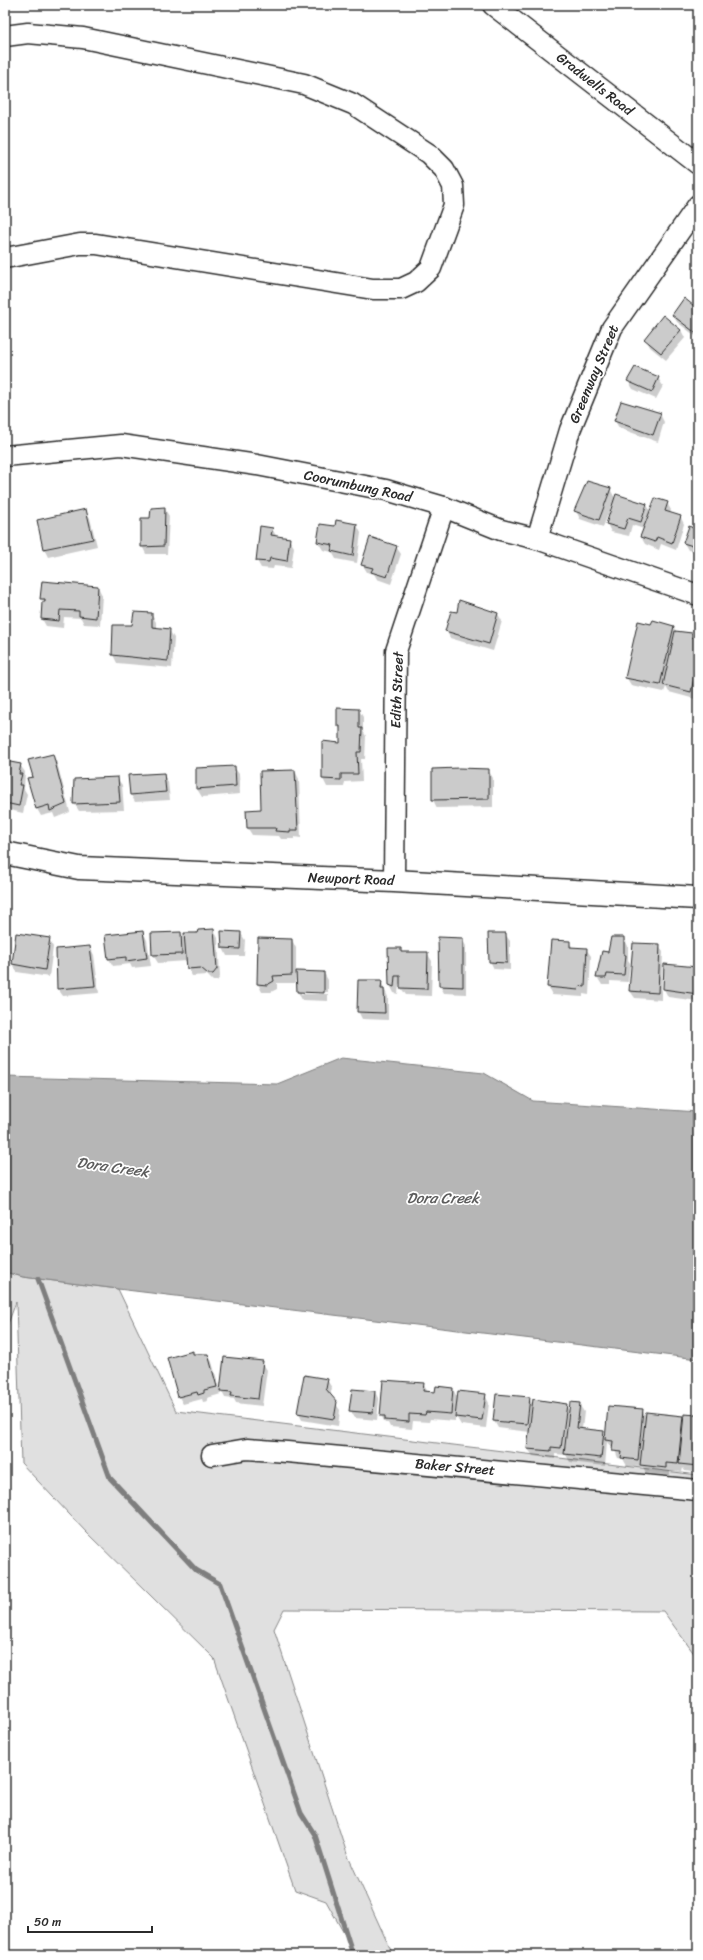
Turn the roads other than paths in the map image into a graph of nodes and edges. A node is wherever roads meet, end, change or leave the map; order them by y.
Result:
1 (493, 5) edge
2 (5, 36) edge
3 (698, 164) edge
4 (698, 205) edge
5 (5, 258) edge
6 (5, 456) edge
7 (444, 507) junction
8 (537, 539) junction
9 (698, 594) edge
10 (5, 853) edge
11 (394, 881) junction
12 (698, 898) edge
13 (212, 1455) dead end
14 (698, 1490) edge

1 - 3 street, Gradwells Road
2 - 5 street
4 - 8 street, Greenway Street
6 - 7 street, Coorumbung Road
7 - 8 street, Coorumbung Road
7 - 11 street, Edith Street
8 - 9 street, Coorumbung Road
10 - 11 street, Newport Road
11 - 12 street, Newport Road
13 - 14 street, Baker Street

